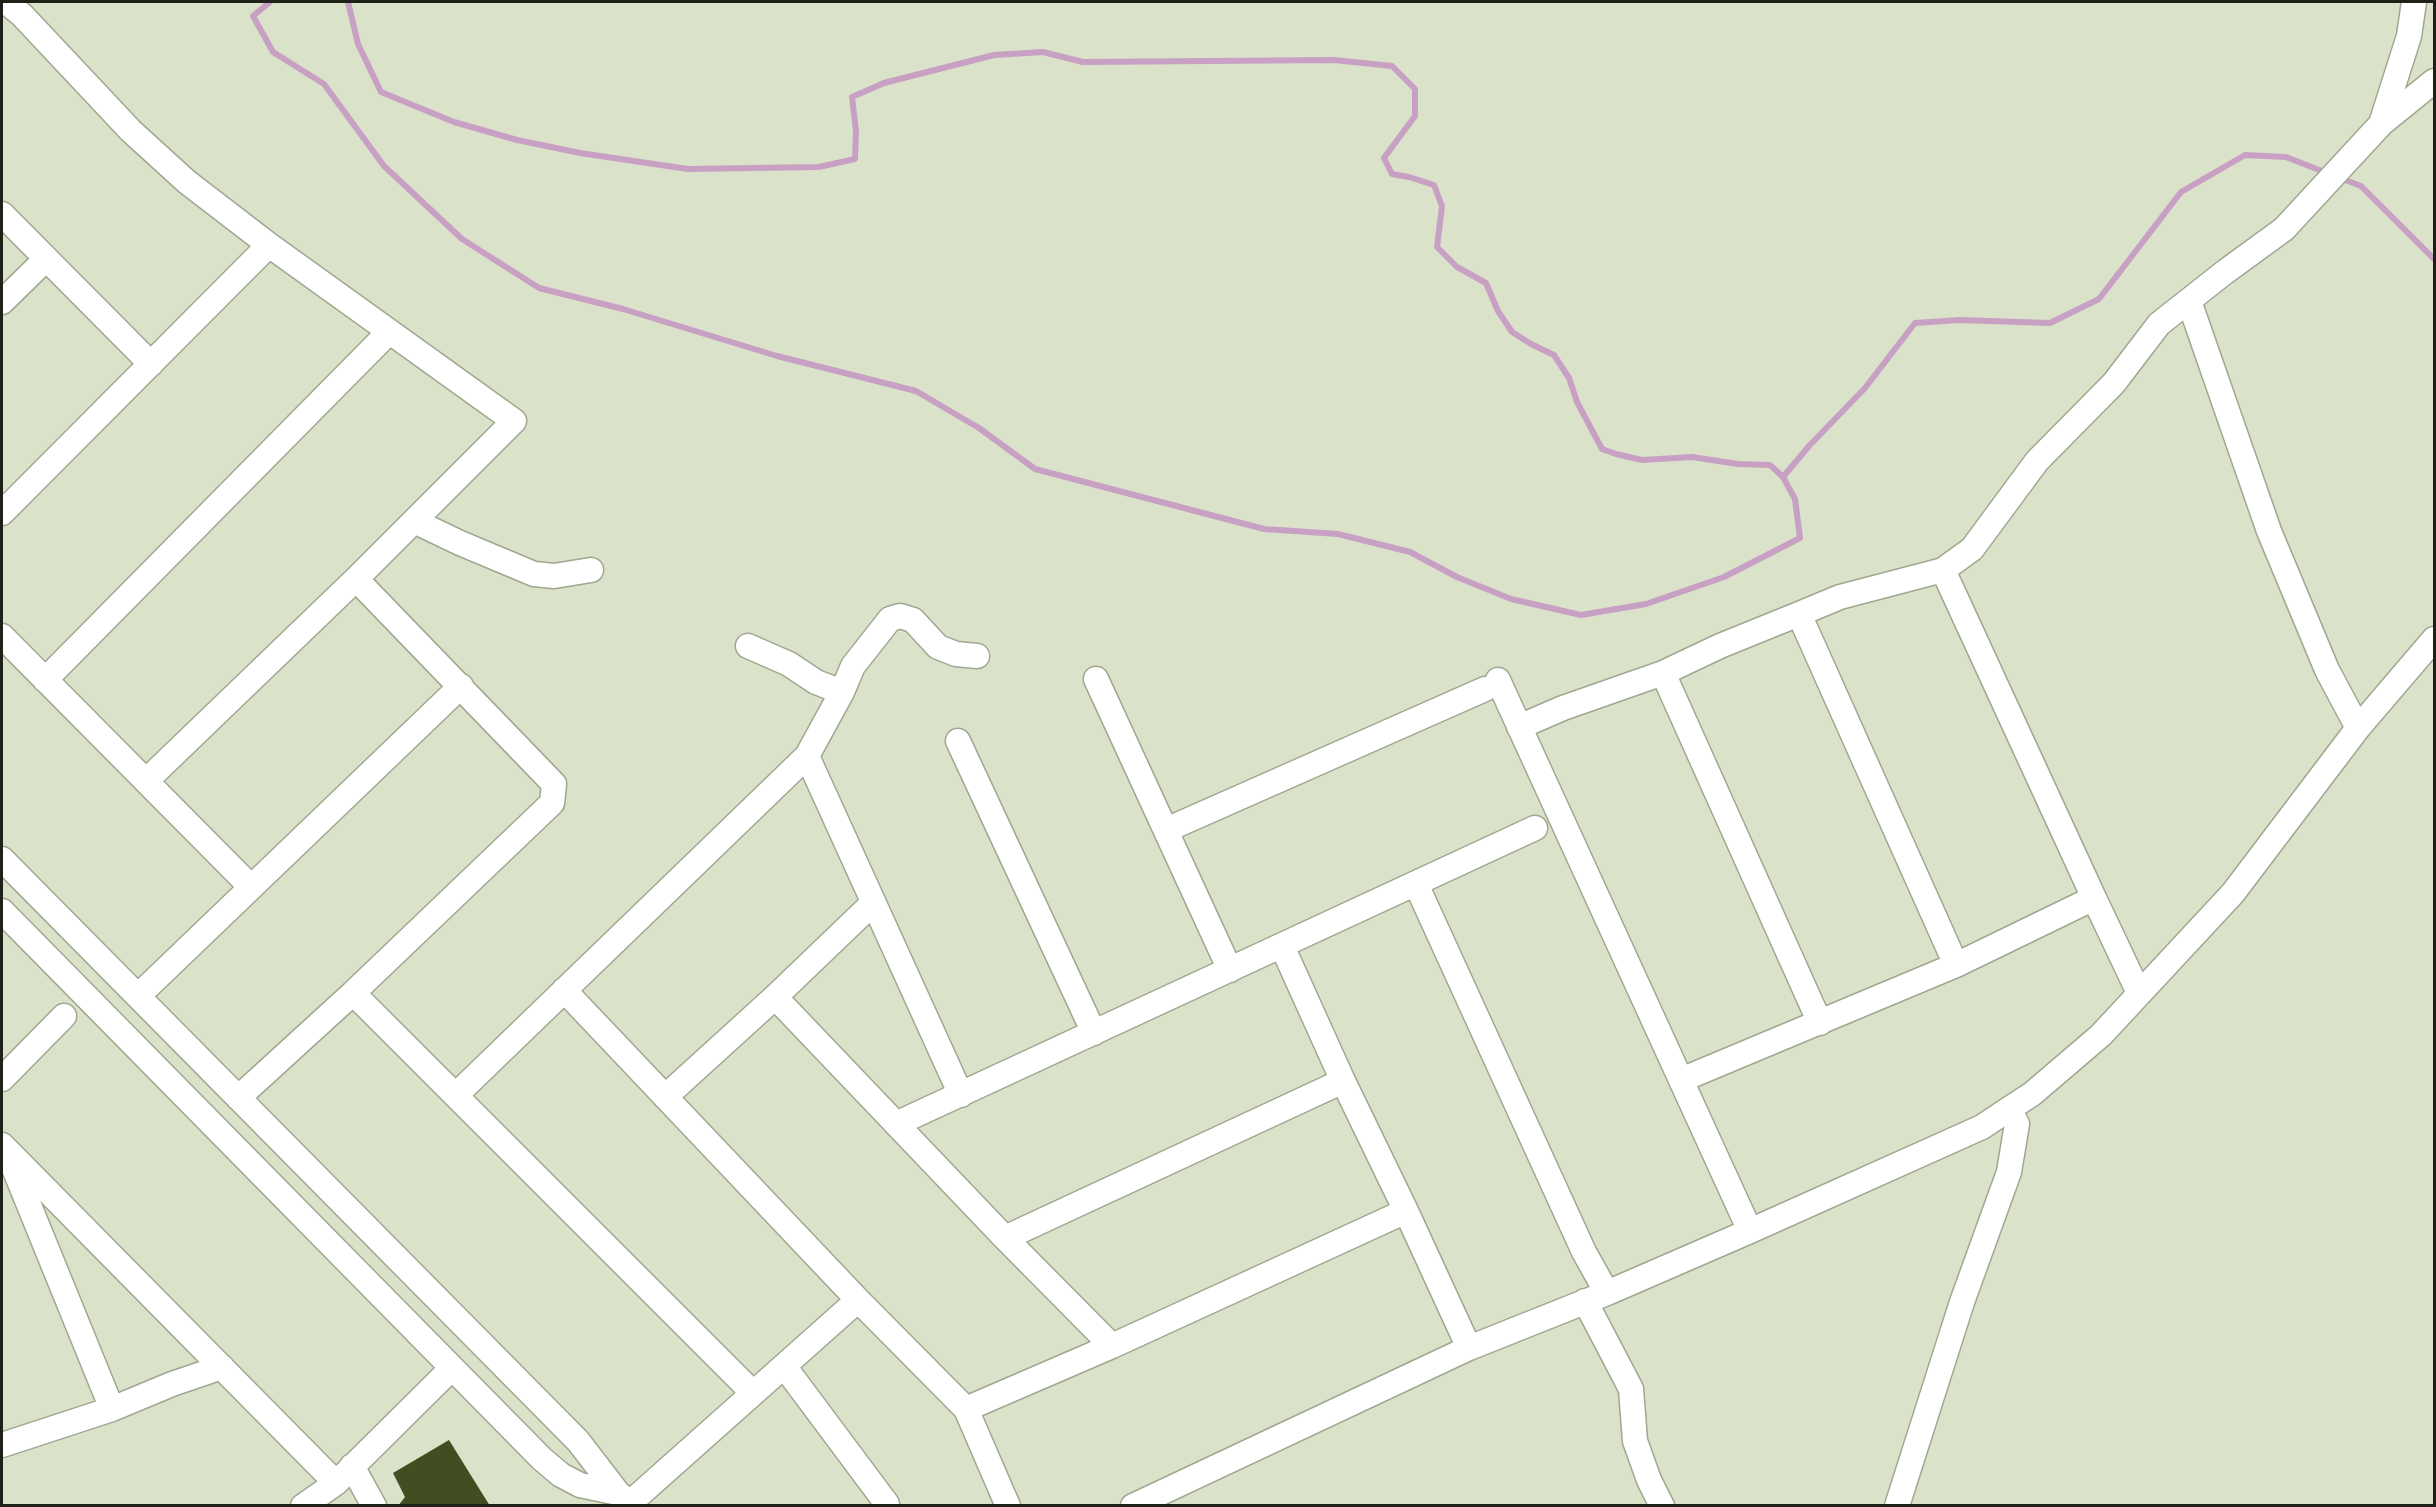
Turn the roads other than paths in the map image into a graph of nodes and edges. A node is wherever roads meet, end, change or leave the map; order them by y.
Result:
1 (6, 2) edge
2 (2414, 2) edge
3 (2434, 81) edge
4 (2381, 124) junction
5 (2, 214) edge
6 (269, 245) junction
7 (46, 258) junction
8 (2188, 301) junction
9 (2, 302) edge
10 (389, 332) junction
11 (151, 363) junction
12 (2, 513) edge
13 (414, 521) junction
14 (591, 570) dead end
15 (1943, 570) junction
16 (356, 579) junction
17 (1799, 614) junction
18 (2, 636) edge
19 (2434, 639) edge
20 (748, 646) dead end
21 (977, 656) dead end
22 (1663, 673) junction
23 (1096, 679) dead end
24 (45, 680) junction
25 (461, 686) junction
26 (842, 692) junction
27 (1519, 727) junction
28 (2358, 728) junction
29 (958, 741) dead end
30 (807, 756) junction
31 (146, 782) junction
32 (1535, 828) dead end
33 (1166, 830) junction
34 (2, 859) edge
35 (1416, 884) junction
36 (251, 887) junction
37 (2094, 898) junction
38 (873, 903) junction
39 (2, 911) edge
40 (1282, 946) junction
41 (1956, 965) junction
42 (1230, 970) junction
43 (564, 990) junction
44 (353, 993) junction
45 (2139, 993) junction
46 (138, 996) junction
47 (775, 997) junction
48 (64, 1016) dead end
49 (1820, 1023) junction
50 (1094, 1033) junction
51 (2, 1079) edge
52 (1681, 1080) junction
53 (1343, 1081) junction
54 (457, 1094) junction
55 (961, 1095) junction
56 (665, 1097) junction
57 (238, 1098) junction
58 (2009, 1109) junction
59 (896, 1124) junction
60 (3, 1149) edge
61 (1406, 1211) junction
62 (1750, 1231) junction
63 (1005, 1238) junction
64 (1596, 1297) junction
65 (858, 1300) junction
66 (1112, 1346) junction
67 (1469, 1348) junction
68 (784, 1365) junction
69 (222, 1368) junction
70 (452, 1368) junction
71 (753, 1393) junction
72 (112, 1409) junction
73 (966, 1409) junction
74 (2, 1445) edge
75 (344, 1475) junction
76 (1649, 1480) junction
77 (627, 1501) edge
78 (886, 1504) edge
79 (303, 1506) edge
80 (374, 1506) edge
81 (1008, 1506) edge
82 (1133, 1506) edge
83 (1646, 1506) edge
84 (1662, 1506) edge
85 (1897, 1506) edge

1 - 6 street
2 - 4 street
3 - 4 street
4 - 8 street
5 - 7 street
6 - 10 street
6 - 11 street
7 - 9 street
7 - 11 street
8 - 15 street
8 - 28 street
10 - 13 street
10 - 24 street
11 - 12 street
13 - 14 street
13 - 16 street
15 - 17 street
15 - 37 street
16 - 25 street
16 - 31 street
17 - 22 street
17 - 41 street
18 - 24 street
19 - 28 street
20 - 26 street
21 - 26 street
22 - 27 street
22 - 49 street
23 - 33 street
24 - 31 street
25 - 36 street
25 - 44 street
26 - 30 street
27 - 33 street
27 - 52 street
28 - 45 street
29 - 50 street
30 - 38 street
30 - 43 street
31 - 36 street
32 - 35 street
33 - 42 street
34 - 46 street
35 - 40 street
35 - 64 street
36 - 46 street
37 - 41 street
37 - 45 street
38 - 47 street
38 - 55 street
39 - 70 street
40 - 42 street
40 - 53 street
41 - 49 street
42 - 50 street
43 - 54 street
43 - 56 street
44 - 54 street
44 - 57 street
45 - 58 street
46 - 57 street
47 - 56 street
47 - 59 street
48 - 51 street
49 - 52 street
50 - 55 street
52 - 62 street
53 - 61 street
53 - 63 street
54 - 71 street
55 - 59 street
56 - 65 street
57 - 77 street
58 - 62 street
58 - 85 street
59 - 63 street
60 - 69 street
60 - 72 street
61 - 66 street
61 - 67 street
62 - 64 street
63 - 66 street
64 - 67 street
64 - 76 street
65 - 68 street
65 - 73 street
66 - 73 street
67 - 82 street
68 - 71 street
68 - 78 street
69 - 72 street
69 - 75 street
70 - 75 street
70 - 77 street
71 - 77 street
72 - 74 street
73 - 81 street
75 - 79 street
75 - 80 street
76 - 83 street
76 - 84 street

